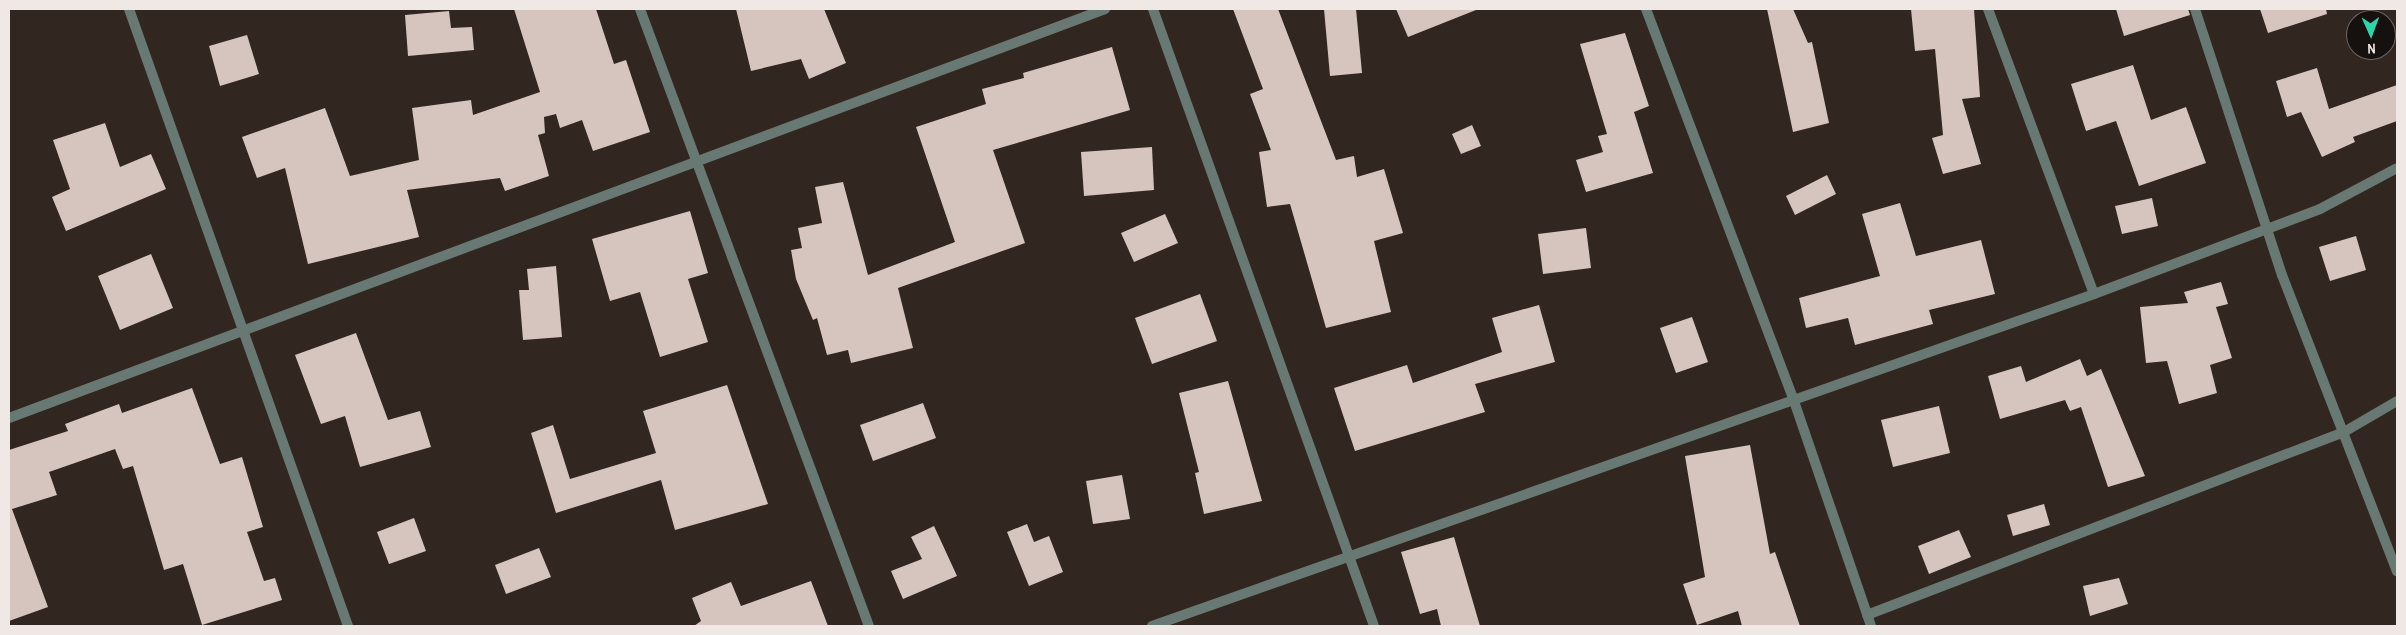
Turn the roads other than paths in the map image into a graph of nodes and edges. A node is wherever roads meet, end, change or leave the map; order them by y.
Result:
1 (129, 9) edge
2 (640, 9) edge
3 (1105, 9) edge
4 (1153, 9) edge
5 (1646, 9) edge
6 (1988, 9) edge
7 (2195, 9) edge
8 (696, 162) junction
9 (2397, 168) edge
10 (2269, 229) junction
11 (2094, 294) junction
12 (242, 331) junction
13 (1794, 401) junction
14 (2397, 401) edge
15 (9, 418) edge
16 (2344, 432) junction
17 (1348, 556) junction
18 (2397, 571) edge
19 (1867, 615) junction
20 (348, 626) edge
21 (869, 626) edge
22 (1152, 626) edge
23 (1374, 626) edge
24 (1871, 626) edge

1 - 12 street
2 - 8 street
3 - 8 street
4 - 17 street
5 - 13 street
6 - 11 street
7 - 10 street
8 - 12 street
8 - 21 street
9 - 10 street
10 - 11 street
10 - 16 street
11 - 13 street
12 - 15 street
12 - 20 street
13 - 17 street
13 - 19 street
14 - 16 street
16 - 18 street
16 - 19 street
17 - 22 street
17 - 23 street
19 - 24 street

